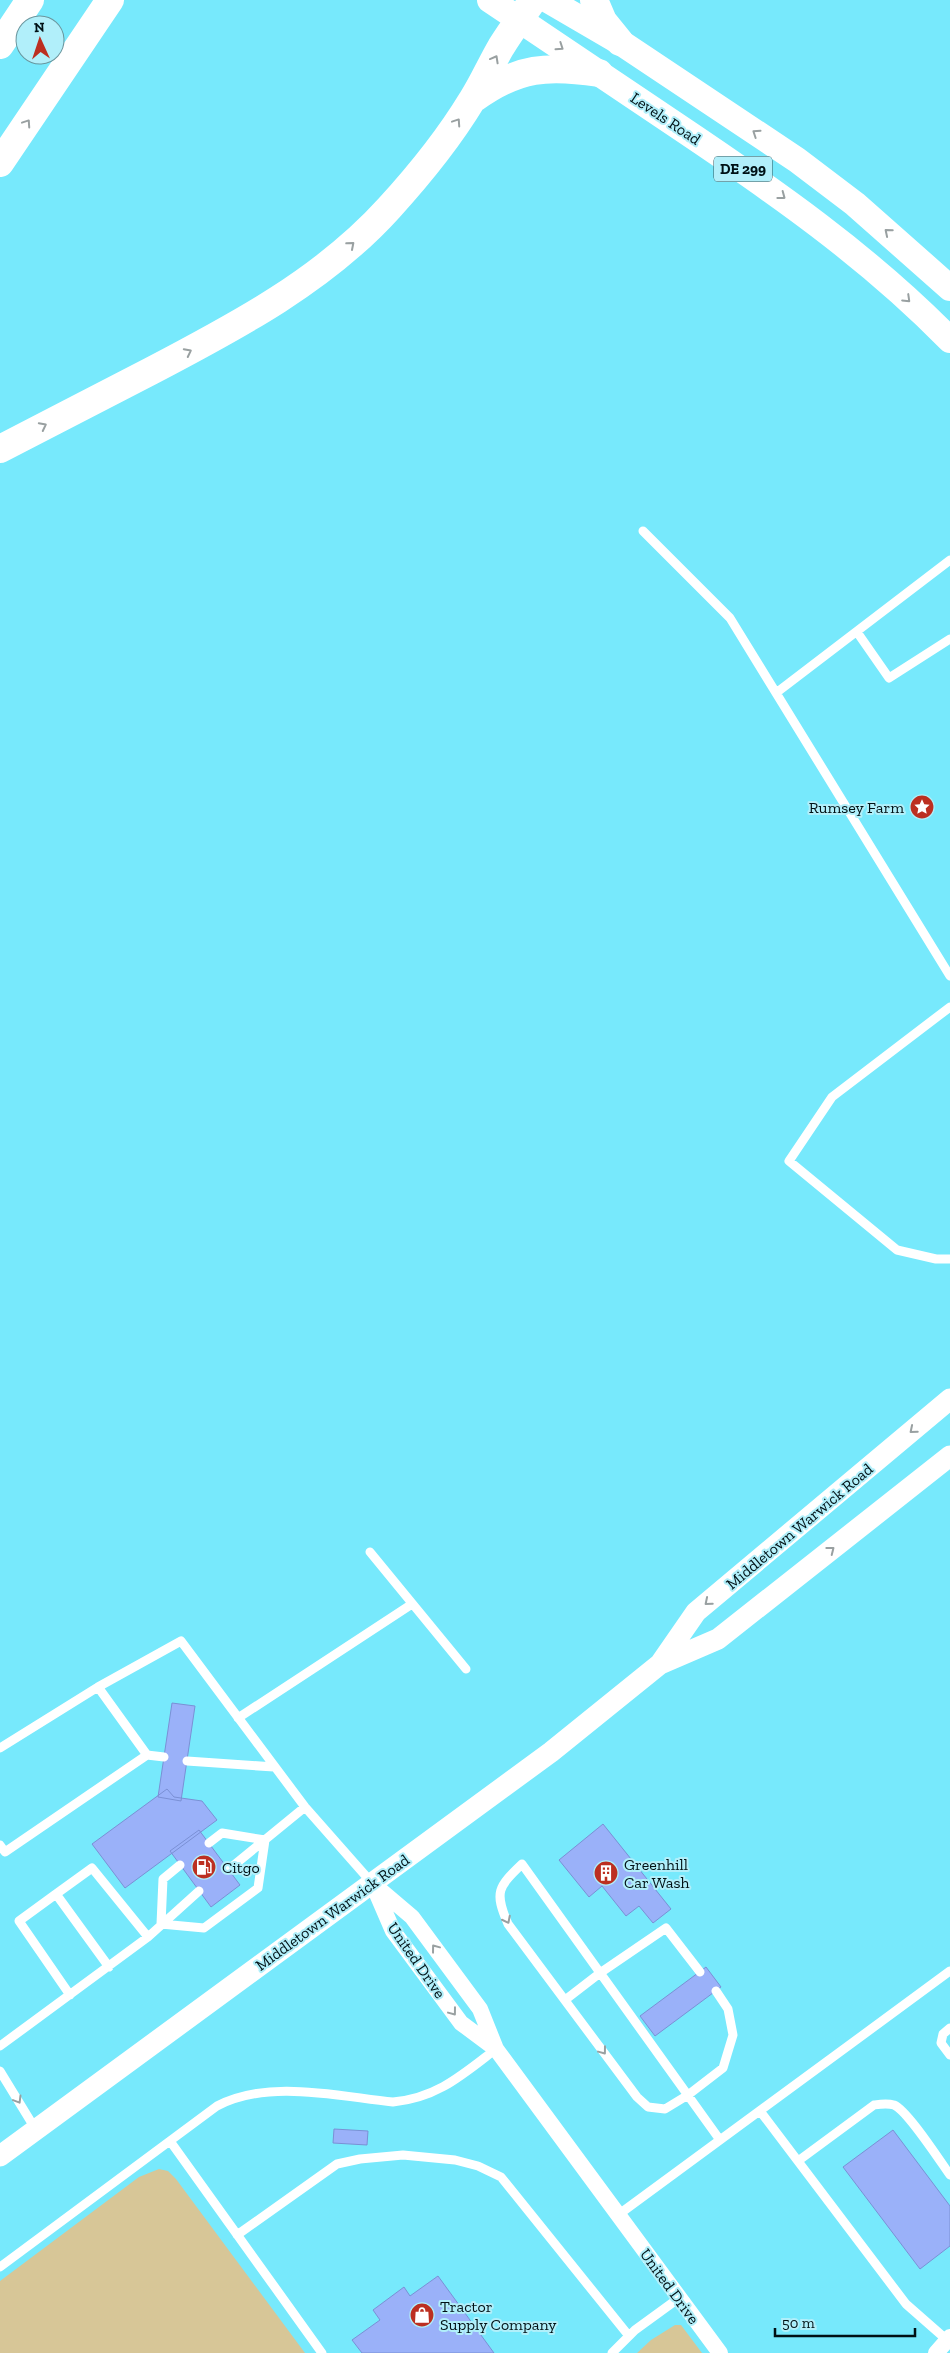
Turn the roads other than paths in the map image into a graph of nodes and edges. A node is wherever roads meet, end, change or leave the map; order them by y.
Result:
1 (30, 0) edge
2 (110, 0) edge
3 (490, 0) edge
4 (548, 0) edge
5 (594, 0) edge
6 (526, 10) edge
7 (620, 42) junction
8 (0, 45) edge
9 (599, 73) junction
10 (472, 100) junction
11 (0, 163) edge
12 (950, 288) edge
13 (950, 340) edge
14 (0, 449) edge
15 (643, 530) dead end
16 (950, 560) edge
17 (857, 632) junction
18 (950, 639) edge
19 (776, 693) junction
20 (950, 976) edge
21 (950, 1007) edge
22 (950, 1259) edge
23 (950, 1399) edge
24 (950, 1456) edge
25 (370, 1552) dead end
26 (412, 1604) junction
27 (660, 1664) junction
28 (466, 1669) dead end
29 (98, 1687) junction
30 (238, 1718) junction
31 (0, 1748) edge
32 (147, 1755) junction
33 (164, 1757) dead end
34 (187, 1761) dead end
35 (274, 1767) junction
36 (305, 1807) junction
37 (265, 1840) junction
38 (209, 1843) dead end
39 (0, 1845) edge
40 (180, 1865) dead end
41 (228, 1870) dead end
42 (372, 1883) junction
43 (199, 1891) dead end
44 (56, 1894) junction
45 (161, 1924) junction
46 (148, 1937) junction
47 (109, 1967) junction
48 (950, 1971) edge
49 (700, 1972) dead end
50 (600, 1973) junction
51 (716, 1991) dead end
52 (70, 1995) junction
53 (565, 2000) junction
54 (950, 2028) edge
55 (0, 2046) edge
56 (496, 2049) junction
57 (950, 2056) edge
58 (0, 2071) edge
59 (688, 2095) junction
60 (760, 2111) junction
61 (36, 2130) junction
62 (720, 2140) junction
63 (170, 2142) junction
64 (0, 2156) edge
65 (798, 2161) junction
66 (950, 2175) edge
67 (618, 2215) junction
68 (238, 2235) junction
69 (0, 2267) edge
70 (679, 2298) junction
71 (629, 2336) junction
72 (948, 2339) edge
73 (322, 2353) edge
74 (612, 2353) edge
75 (720, 2353) edge
76 (936, 2353) edge

1 - 8 highway
11 -> 2 highway
3 - 6 main road, Levels Road / DE 299
4 - 7 main road, DE 299
5 - 7 highway
6 -> 9 main road, Levels Road / DE 299
10 -> 6 highway
12 -> 7 main road, DE 299
9 - 10 highway
9 -> 13 main road, Levels Road / DE 299
14 -> 10 highway
15 - 19 lane
16 - 17 lane
17 - 18 lane
17 - 19 lane
19 - 20 lane
21 - 22 lane
23 -> 27 street, Middletown Warwick Road
27 -> 24 street, Middletown Warwick Road
25 - 26 lane
26 - 28 lane
26 - 30 lane
27 - 42 street, Middletown Warwick Road
29 - 30 lane
29 - 31 lane
29 - 32 lane
30 - 35 lane
32 - 33 lane
32 - 39 lane
34 - 35 lane
35 - 36 lane
36 - 37 lane
36 - 42 lane
37 - 38 lane
37 - 41 lane
37 - 45 lane
40 - 45 lane
56 -> 42 street, United Drive
42 -> 56 street, United Drive
42 - 61 street, Middletown Warwick Road
43 - 45 lane
44 - 46 lane
44 - 47 lane
44 - 52 lane
45 - 46 lane
46 - 47 lane
47 - 52 lane
48 - 60 lane
49 - 50 lane
50 - 53 lane
50 -> 53 lane
50 - 59 lane
51 - 59 lane
52 - 55 lane
53 -> 59 lane
54 - 57 lane
56 - 63 lane
56 - 67 street, United Drive
58 -> 61 lane
59 - 62 lane
60 - 62 lane
60 - 65 lane
61 - 64 street, Middletown Warwick Road
62 - 67 lane
63 - 68 lane
63 - 69 lane
65 - 66 lane
65 - 72 lane
67 - 70 street, United Drive
68 - 71 lane
68 - 73 lane
70 - 71 lane
70 - 75 street, United Drive
71 - 74 lane
72 - 76 street

